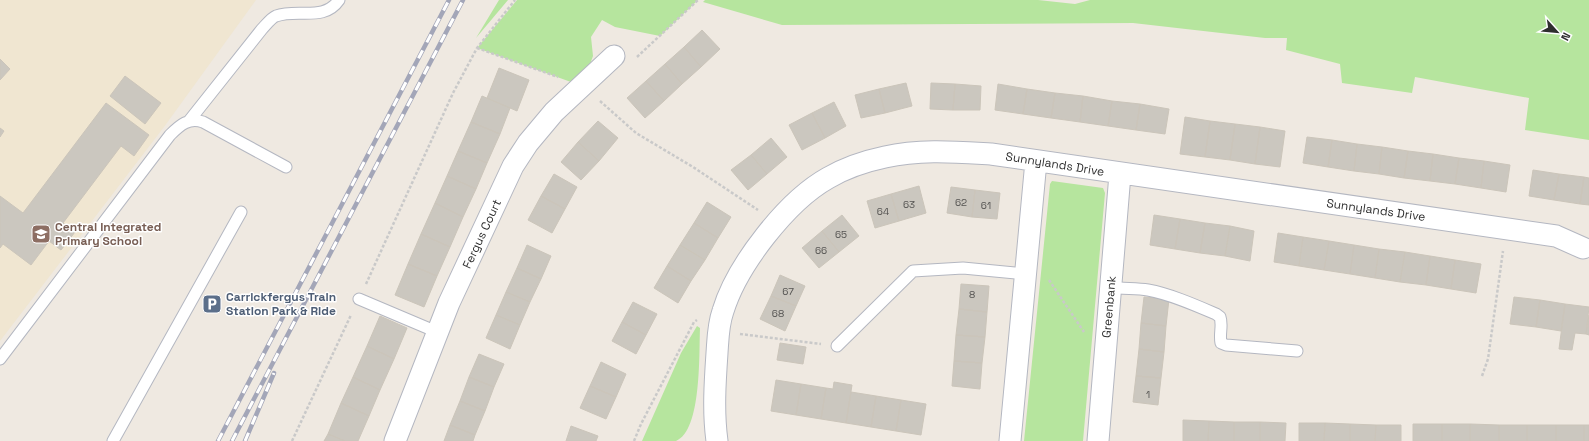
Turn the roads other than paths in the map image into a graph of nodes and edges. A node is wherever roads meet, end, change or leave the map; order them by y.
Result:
1 (339, 0) edge
2 (614, 56) road end
3 (189, 121) junction
4 (1036, 161) junction
5 (286, 167) dead end
6 (1120, 174) junction
7 (241, 212) dead end
8 (1583, 248) dead end
9 (1026, 274) junction
10 (1110, 287) junction
11 (360, 299) road end
12 (437, 332) junction
13 (837, 346) road end
14 (1296, 351) dead end
15 (0, 359) edge
16 (113, 441) edge
17 (395, 441) edge
18 (717, 441) edge
19 (1010, 441) edge
20 (1098, 441) edge

1 - 3 lane
2 - 12 street, Fergus Court
3 - 5 lane
3 - 15 lane
4 - 6 street, Sunnylands Drive
4 - 9 street
4 - 18 street, Sunnylands Drive
6 - 8 street, Sunnylands Drive
6 - 10 street, Greenbank
7 - 16 lane
9 - 13 lane
9 - 19 street
10 - 14 lane
10 - 20 street, Greenbank
11 - 12 lane
12 - 17 street, Fergus Court

